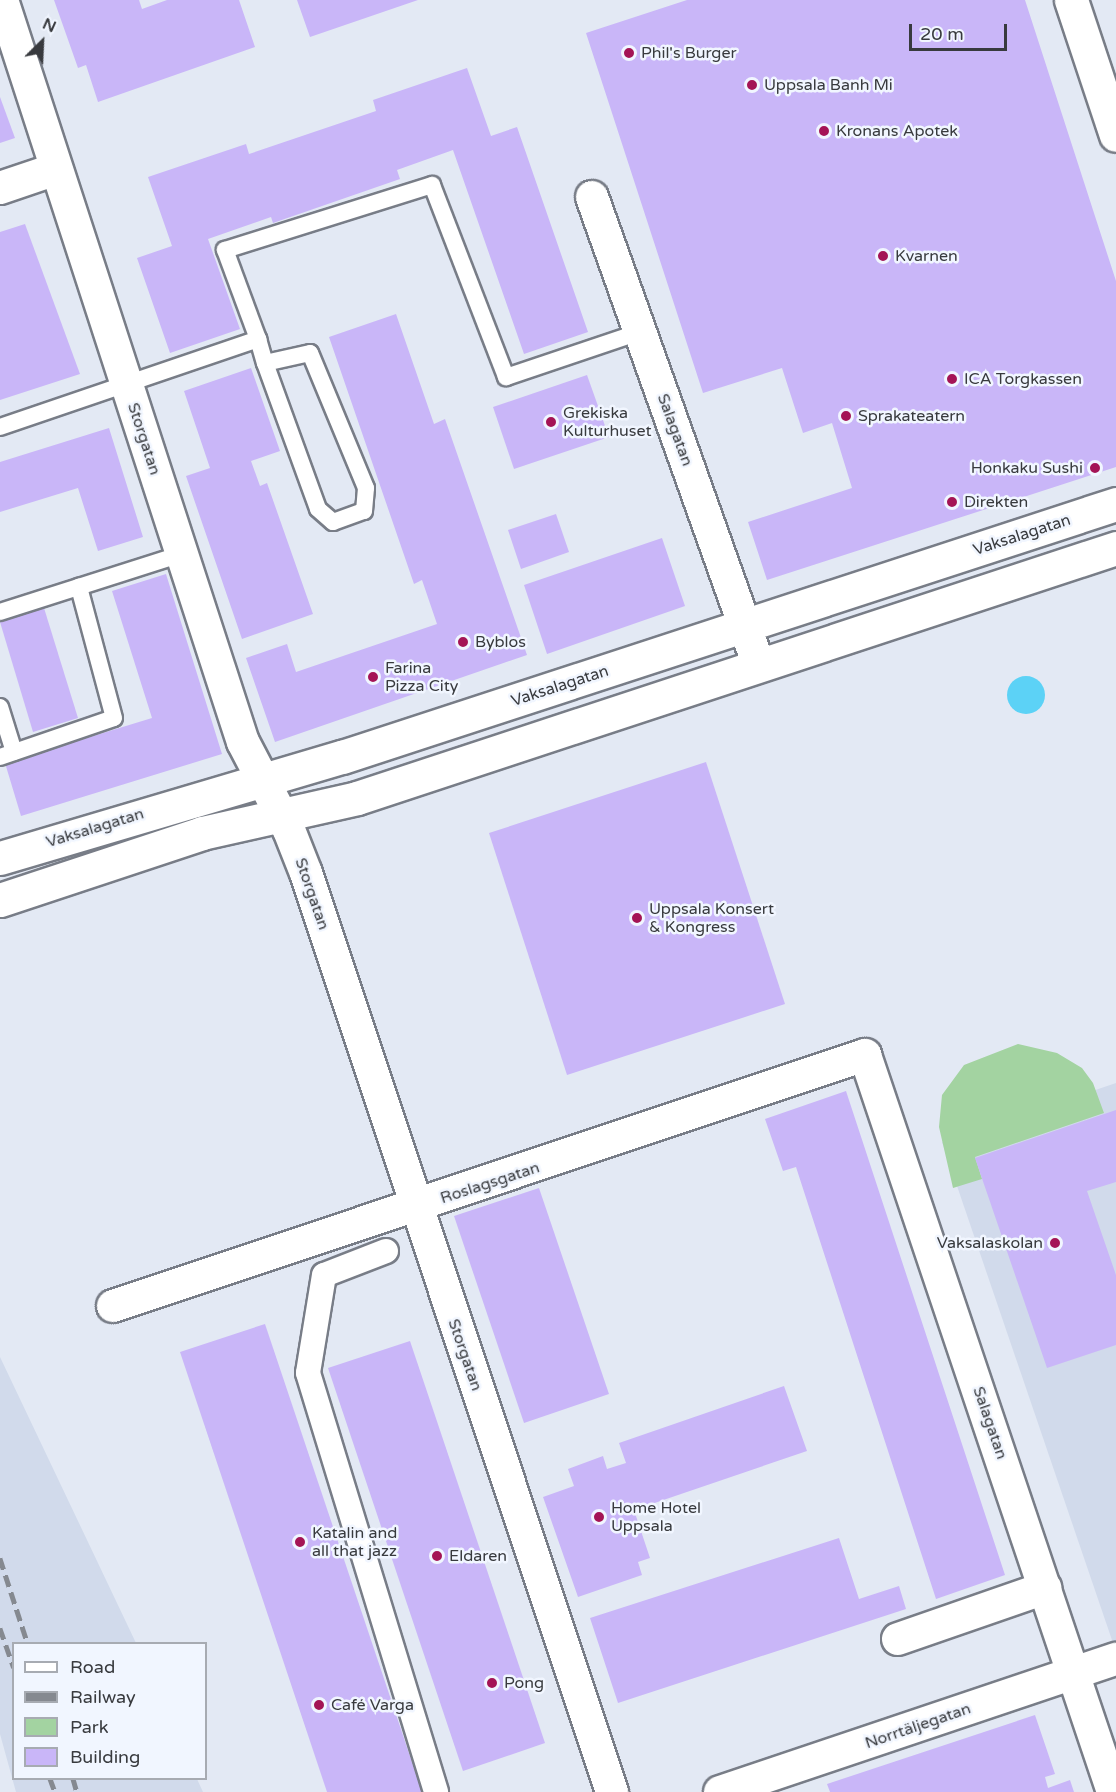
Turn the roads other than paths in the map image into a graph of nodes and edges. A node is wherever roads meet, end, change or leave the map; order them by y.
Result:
1 (2, 0) edge
2 (1071, 0) edge
3 (1116, 135) edge
4 (56, 169) junction
5 (0, 188) edge
6 (592, 197) dead end
7 (640, 332) junction
8 (258, 339) junction
9 (266, 363) junction
10 (126, 384) junction
11 (0, 427) edge
12 (1116, 504) edge
13 (1116, 548) edge
14 (182, 554) junction
15 (79, 587) junction
16 (0, 612) edge
17 (746, 626) junction
18 (758, 664) junction
19 (0, 707) edge
20 (7, 755) edge
21 (261, 779) junction
22 (281, 815) junction
23 (0, 858) edge
24 (0, 900) edge
25 (865, 1055) joint
26 (415, 1207) junction
27 (386, 1251) dead end
28 (113, 1306) dead end
29 (1046, 1588) junction
30 (898, 1640) dead end
31 (1116, 1659) edge
32 (1072, 1674) junction
33 (436, 1792) edge
34 (612, 1792) edge
35 (720, 1792) edge
36 (1113, 1792) edge

1 - 4 street, Storgatan
2 - 3 main road
4 - 5 street
4 - 10 street, Storgatan
6 - 7 street, Salagatan
7 - 8 lane
7 - 17 street, Salagatan
8 - 9 lane
8 - 10 lane
9 - 9 lane
10 - 11 lane
10 - 14 street, Storgatan
12 - 17 main road, Vaksalagatan
13 - 18 main road
14 - 15 lane
14 - 21 street, Storgatan
15 - 16 lane
15 - 20 lane
17 - 18 street, Salagatan
17 - 21 main road, Vaksalagatan
18 - 22 main road
19 - 20 lane
21 - 22 street, Storgatan
21 - 23 main road, Vaksalagatan
22 - 24 main road
22 - 26 street, Storgatan
25 - 26 street, Roslagsgatan
25 - 29 street, Salagatan
26 - 28 street, Roslagsgatan
26 - 34 street, Storgatan
27 - 33 street
29 - 30 street
29 - 32 street, Salagatan
31 - 32 street, Norrtäljegatan
32 - 35 street, Norrtäljegatan
32 - 36 street, Salagatan

